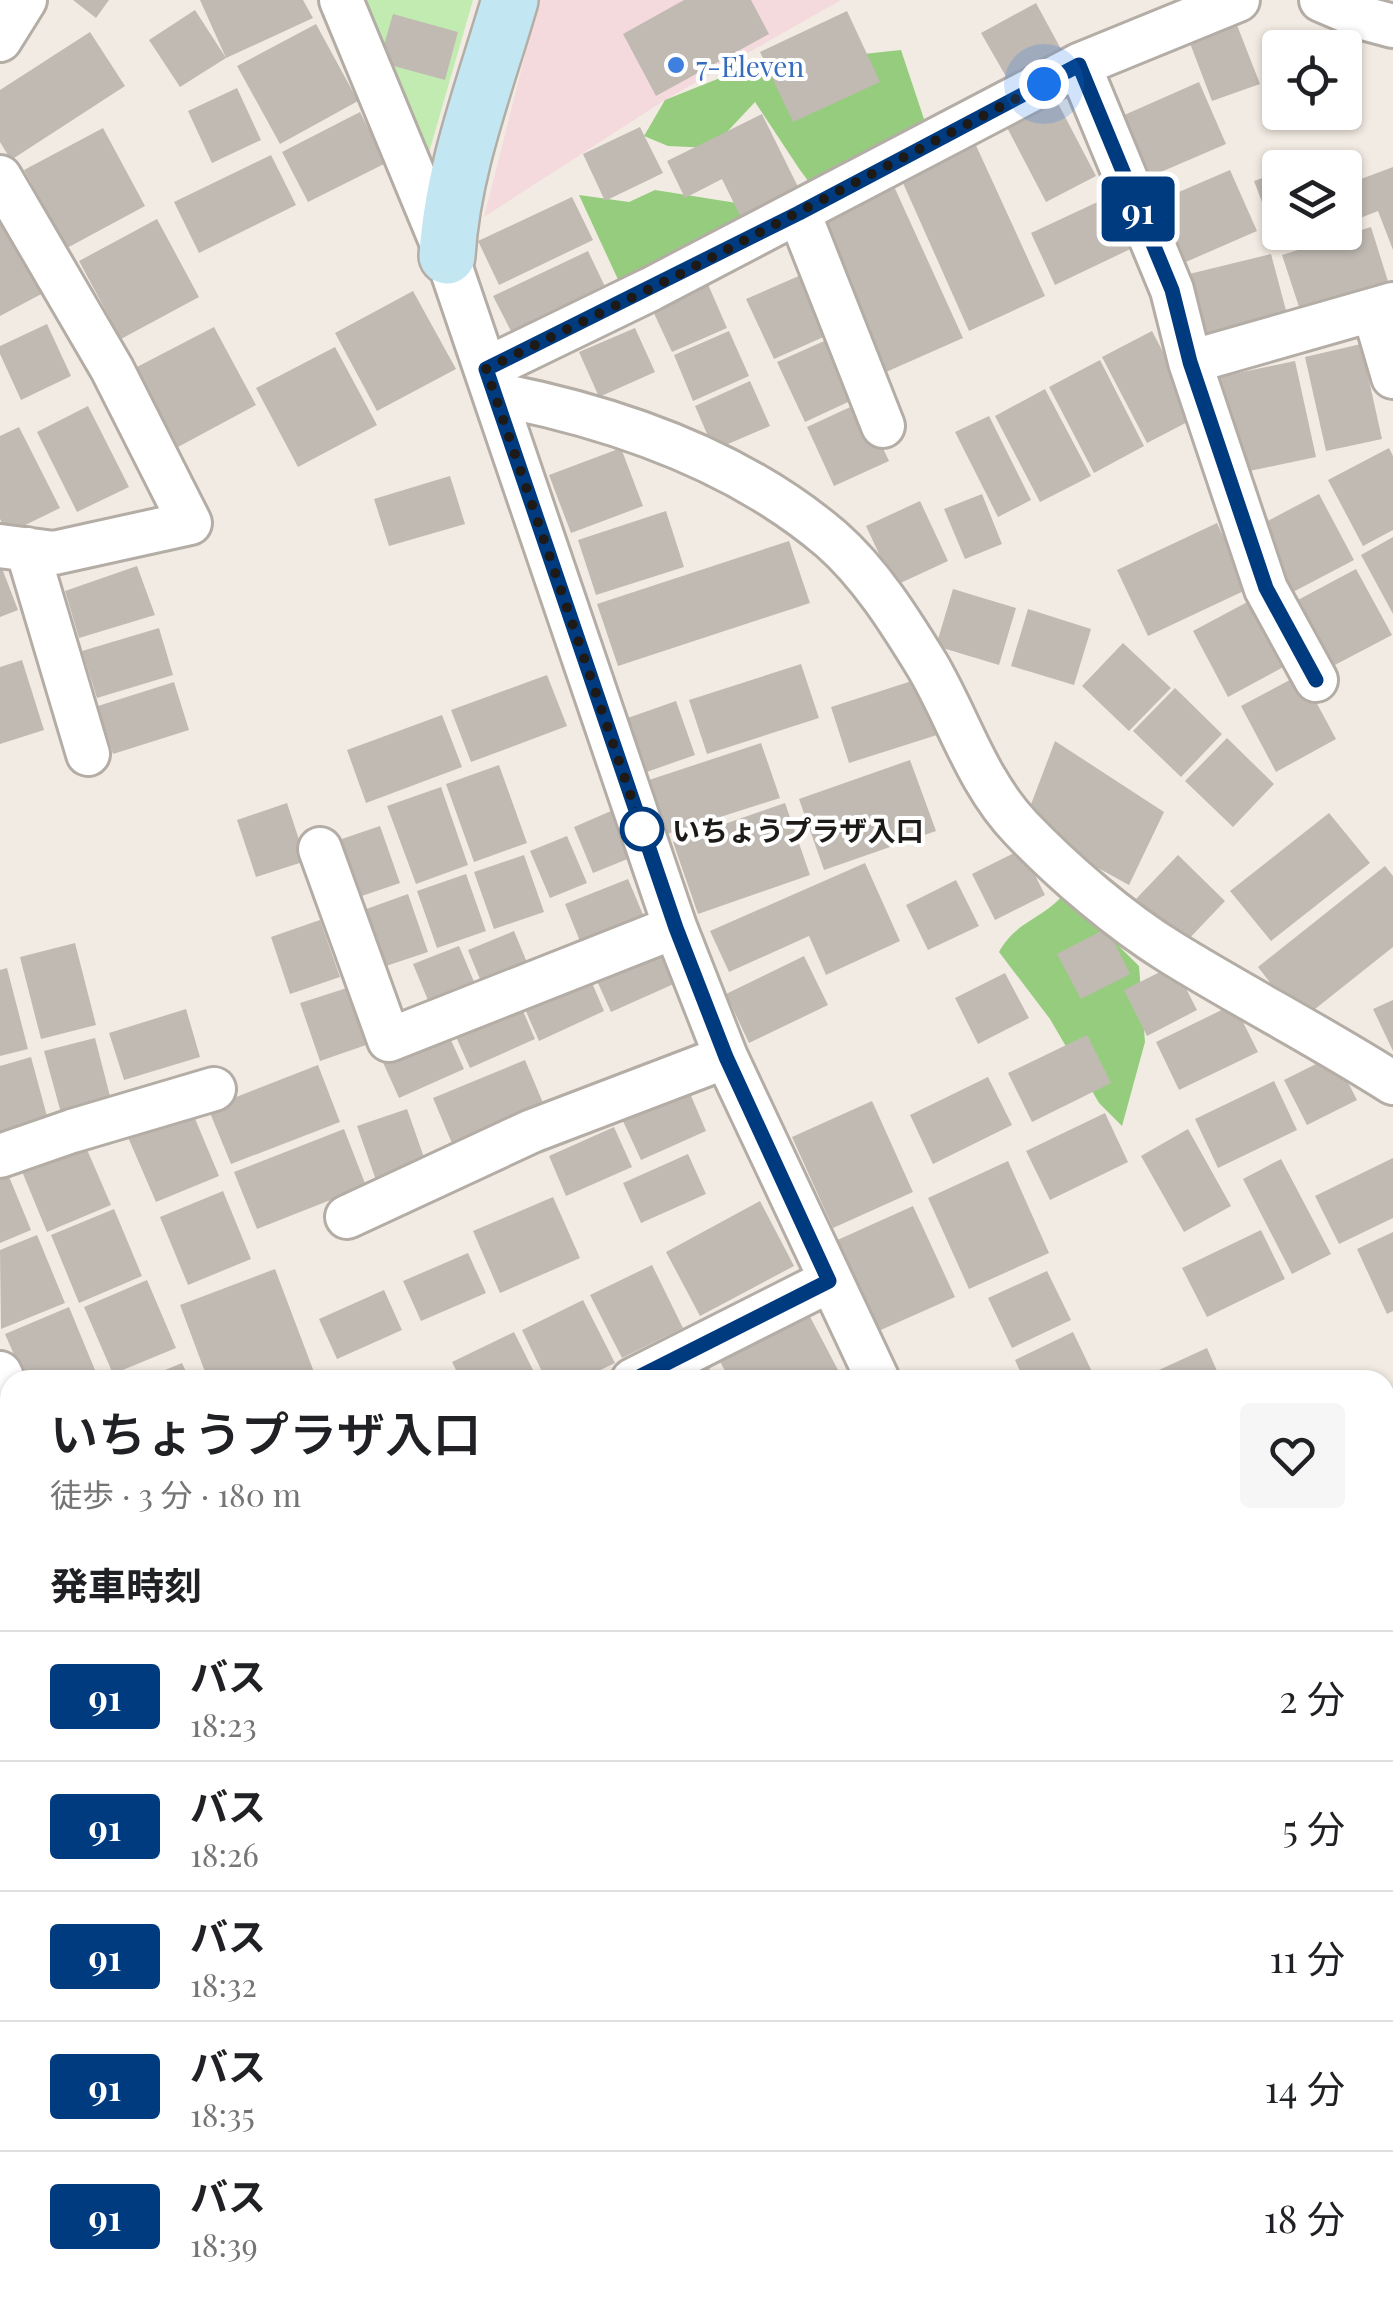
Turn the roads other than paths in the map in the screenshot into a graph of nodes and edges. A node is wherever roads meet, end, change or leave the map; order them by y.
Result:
1 (24, 0) edge
2 (341, 0) edge
3 (510, 0) edge
4 (1238, 0) edge
5 (1321, 0) edge
6 (1393, 26) edge
7 (0, 40) edge
8 (1079, 65) junction
9 (0, 177) edge
10 (799, 213) junction
11 (447, 256) junction
12 (1384, 308) edge
13 (1190, 362) junction
14 (1393, 377) edge
15 (490, 381) junction
16 (882, 426) dead end
17 (13, 548) edge
18 (1316, 680) dead end
19 (88, 754) dead end
20 (320, 849) dead end
21 (676, 928) junction
22 (726, 1057) junction
23 (1393, 1083) edge
24 (214, 1089) dead end
25 (0, 1156) edge
26 (347, 1217) dead end
27 (829, 1281) junction
28 (653, 1370) edge
29 (873, 1370) edge

1 - 7 street
2 - 11 street
3 - 11 street
4 - 8 street
5 - 6 street
8 - 10 street
8 - 13 street
9 - 17 street
10 - 15 street
10 - 16 street
11 - 15 street
12 - 13 street
12 - 14 street
13 - 18 street
15 - 21 street
15 - 23 street
17 - 19 street
20 - 21 street
21 - 22 street
22 - 26 street
22 - 27 street
24 - 25 street
27 - 28 street
27 - 29 street

